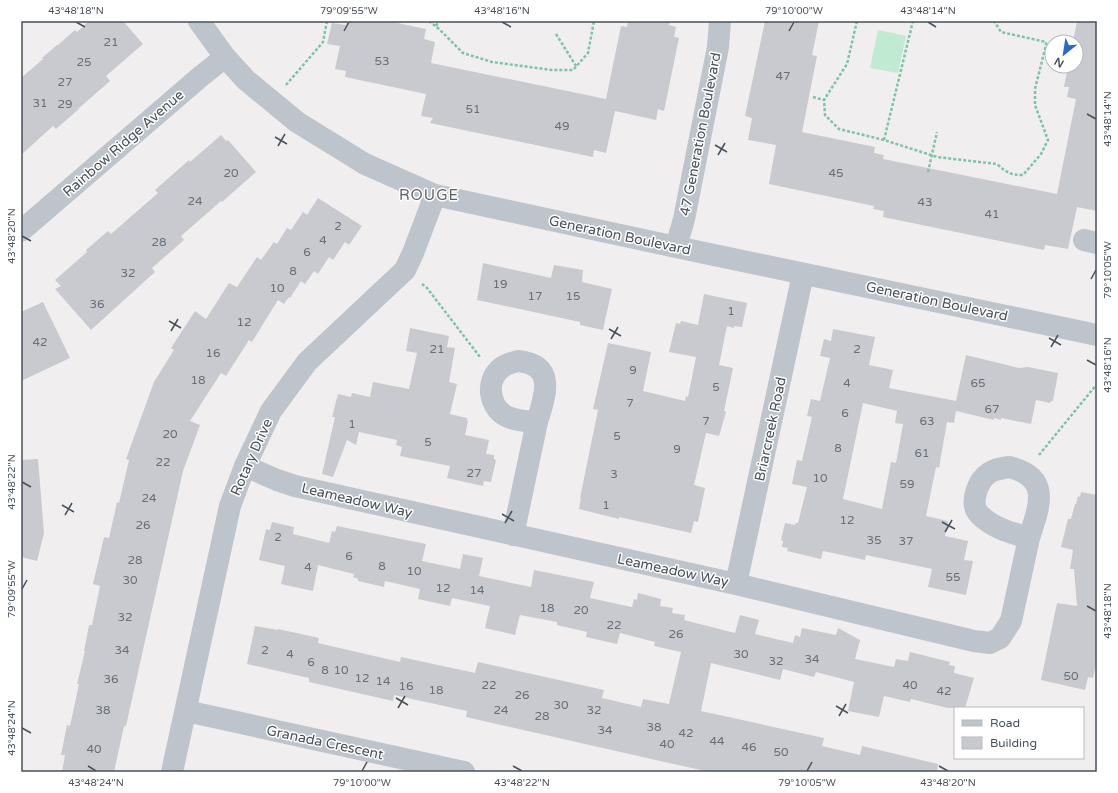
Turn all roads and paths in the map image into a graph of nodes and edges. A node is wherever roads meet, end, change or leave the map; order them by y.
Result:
1 (199, 21) edge
2 (326, 21) edge
3 (430, 21) edge
4 (439, 21) edge
5 (594, 21) edge
6 (720, 21) edge
7 (857, 21) edge
8 (913, 21) edge
9 (994, 21) edge
10 (436, 26) junction
11 (556, 34) dead end
12 (1044, 42) edge
13 (1044, 53) edge
14 (225, 57) junction
15 (576, 66) junction
16 (814, 97) dead end
17 (824, 100) junction
18 (272, 102) junction
19 (937, 132) dead end
20 (884, 140) junction
21 (932, 155) junction
22 (928, 172) dead end
23 (435, 195) junction
24 (21, 231) edge
25 (676, 247) junction
26 (405, 270) junction
27 (803, 274) junction
28 (1097, 335) edge
29 (494, 376) junction
30 (1097, 384) edge
31 (537, 422) junction
32 (244, 466) junction
33 (1024, 473) junction
34 (513, 535) junction
35 (1029, 538) junction
36 (736, 584) junction
37 (186, 712) junction
38 (172, 772) edge
39 (464, 772) edge

1 - 14 street, Generation Boulevard
2 - 18 path
3 - 10 path
4 - 10 path
5 - 15 path
6 - 25 street, 47 Generation Boulevard
7 - 17 path
8 - 20 path
9 - 12 path
10 - 15 path
11 - 15 path
13 - 21 path
14 - 18 street, Generation Boulevard
14 - 24 street, Rainbow Ridge Avenue
16 - 17 path
17 - 20 path
18 - 23 street, Generation Boulevard
19 - 21 path
20 - 21 path
21 - 22 path
23 - 25 street, Generation Boulevard
23 - 26 street, Rotary Drive
25 - 27 street, Generation Boulevard
26 - 29 path
26 - 32 street, Rotary Drive
27 - 28 street, Generation Boulevard
27 - 36 street, Briarcreek Road
29 - 31 street
29 - 31 street
30 - 33 path
31 - 34 street
32 - 34 street, Leameadow Way
32 - 37 street, Rotary Drive
33 - 35 street, Leameadow Way
33 - 35 street
34 - 36 street, Leameadow Way
35 - 36 street, Leameadow Way
37 - 38 street, Rotary Drive
37 - 39 street, Granada Crescent

